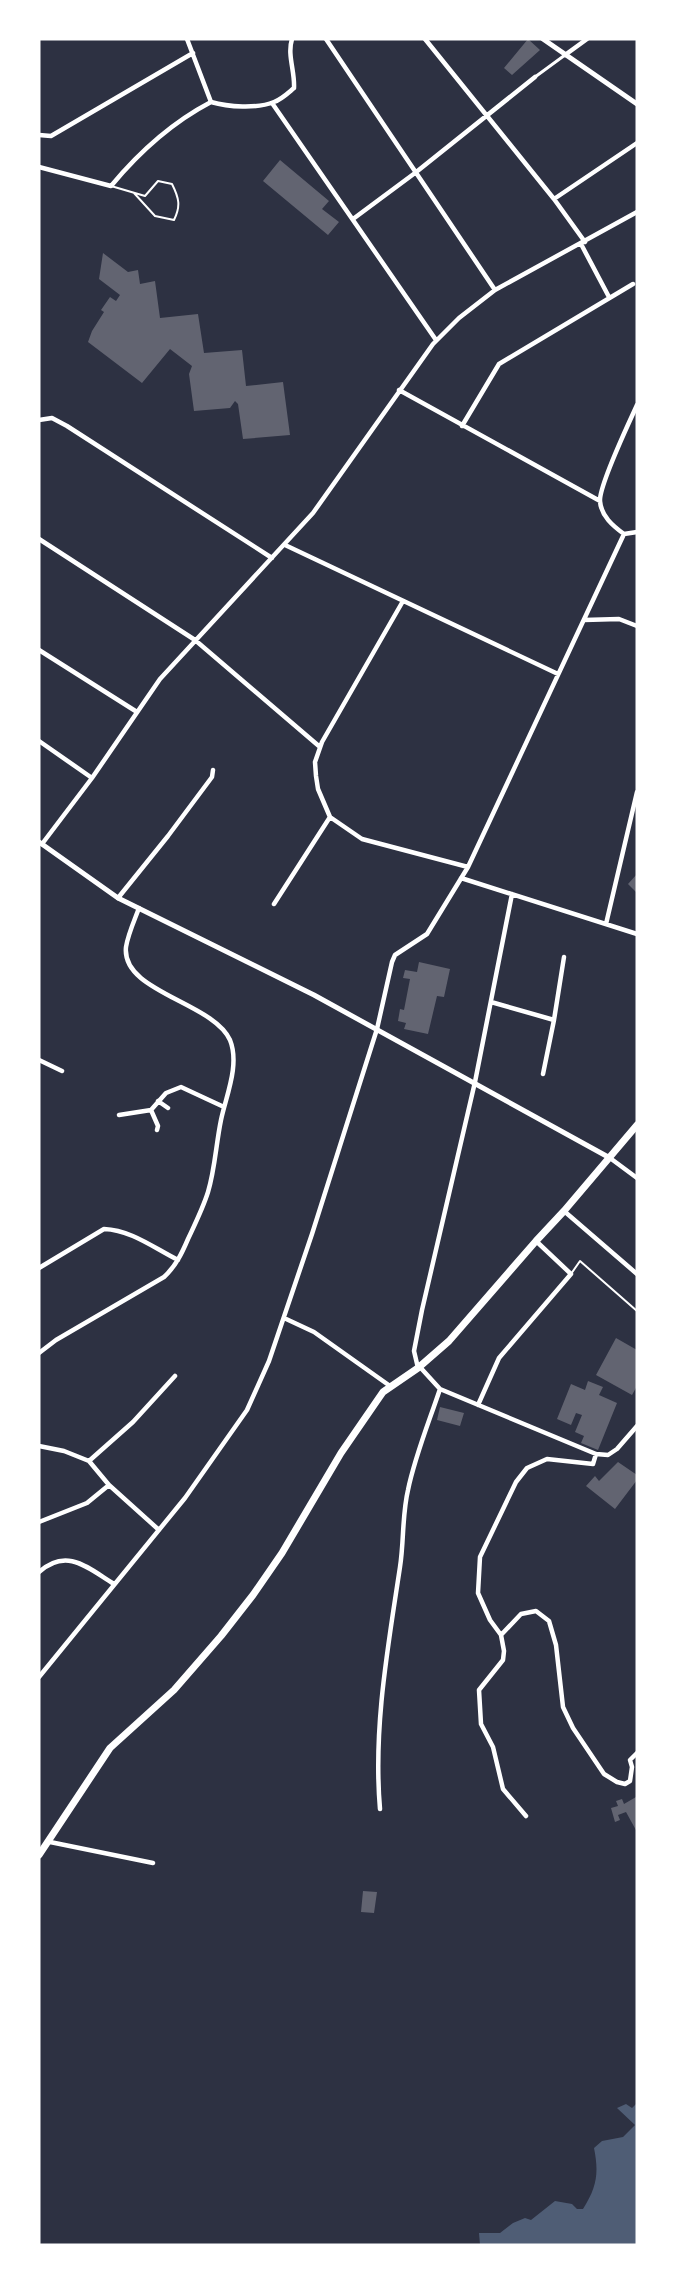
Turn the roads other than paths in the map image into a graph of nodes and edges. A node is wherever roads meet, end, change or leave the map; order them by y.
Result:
1 (187, 39) edge
2 (292, 39) edge
3 (326, 39) edge
4 (425, 39) edge
5 (543, 39) edge
6 (587, 39) edge
7 (193, 53) junction
8 (565, 55) junction
9 (535, 77) joint
10 (211, 102) junction
11 (272, 103) junction
12 (637, 104) edge
13 (486, 117) junction
14 (39, 135) edge
15 (637, 143) edge
16 (39, 167) edge
17 (415, 173) junction
18 (111, 186) junction
19 (134, 193) junction
20 (554, 199) junction
21 (637, 212) edge
22 (353, 219) junction
23 (583, 243) junction
24 (633, 284) dead end
25 (495, 290) junction
26 (609, 297) junction
27 (436, 340) junction
28 (399, 390) junction
29 (637, 405) edge
30 (39, 420) edge
31 (462, 426) junction
32 (600, 501) junction
33 (637, 532) edge
34 (624, 534) junction
35 (39, 539) edge
36 (285, 545) junction
37 (272, 558) junction
38 (404, 601) junction
39 (584, 620) junction
40 (637, 626) edge
41 (195, 640) junction
42 (39, 650) edge
43 (558, 674) junction
44 (137, 712) junction
45 (39, 741) edge
46 (320, 747) junction
47 (213, 770) dead end
48 (92, 778) junction
49 (637, 792) edge
50 (330, 817) junction
51 (41, 843) edge
52 (468, 867) junction
53 (461, 878) junction
54 (512, 894) junction
55 (118, 898) junction
56 (274, 904) dead end
57 (140, 908) junction
58 (606, 924) junction
59 (637, 934) edge
60 (564, 957) dead end
61 (490, 1002) junction
62 (554, 1020) junction
63 (377, 1029) junction
64 (39, 1060) edge
65 (62, 1071) dead end
66 (543, 1074) dead end
67 (475, 1082) junction
68 (158, 1101) junction
69 (224, 1107) junction
70 (168, 1108) dead end
71 (151, 1110) junction
72 (119, 1115) dead end
73 (637, 1125) edge
74 (157, 1130) dead end
75 (610, 1158) junction
76 (637, 1178) edge
77 (564, 1211) junction
78 (536, 1241) junction
79 (178, 1260) junction
80 (39, 1268) edge
81 (571, 1274) junction
82 (637, 1274) edge
83 (637, 1311) edge
84 (284, 1318) junction
85 (39, 1353) edge
86 (418, 1367) junction
87 (175, 1376) dead end
88 (390, 1386) junction
89 (440, 1389) junction
90 (478, 1405) junction
91 (637, 1426) edge
92 (39, 1446) edge
93 (596, 1454) junction
94 (89, 1461) junction
95 (109, 1485) junction
96 (39, 1521) edge
97 (159, 1530) junction
98 (39, 1572) edge
99 (114, 1584) junction
100 (501, 1635) junction
101 (39, 1677) edge
102 (637, 1753) edge
103 (380, 1809) dead end
104 (526, 1816) dead end
105 (50, 1842) junction
106 (39, 1855) edge
107 (153, 1863) dead end

1 - 7 street
2 - 11 street
3 - 17 street
4 - 13 street
5 - 8 street
6 - 8 street
7 - 10 street
7 - 14 street
8 - 9 street
8 - 12 street
9 - 13 street
10 - 11 street
10 - 18 street
11 - 22 street
13 - 17 street
13 - 20 street
15 - 20 street
16 - 18 street
17 - 22 street
17 - 25 street
18 - 19 lane
19 - 19 lane
20 - 23 street
21 - 23 street
22 - 27 street
23 - 25 street
23 - 26 street
24 - 26 street
25 - 27 street
26 - 31 street
27 - 28 street
28 - 31 street
28 - 36 street
29 - 32 street
30 - 37 street
31 - 32 street
32 - 34 street
33 - 34 street
34 - 39 street
35 - 41 street
36 - 37 street
36 - 38 street
37 - 41 street
38 - 43 street
38 - 46 street
39 - 40 street
39 - 43 street
41 - 44 street
41 - 46 street
42 - 44 street
43 - 52 street
44 - 48 street
45 - 48 street
46 - 50 street
47 - 55 street
48 - 51 street
49 - 58 street
50 - 52 street
50 - 56 street
51 - 55 street
52 - 53 street
53 - 54 street
53 - 63 street
54 - 58 street
54 - 61 street
55 - 57 street
57 - 63 street
57 - 69 street
58 - 59 street
60 - 62 street
61 - 62 street
61 - 67 street
62 - 66 street
63 - 67 street
63 - 84 street
64 - 65 street
67 - 75 street
67 - 86 street
68 - 69 street
68 - 70 street
68 - 71 street
69 - 79 street
71 - 72 street
71 - 74 street
73 - 75 main road
75 - 76 street
75 - 77 main road
77 - 78 main road
77 - 82 street
78 - 81 street
78 - 86 main road
79 - 80 street
79 - 85 street
81 - 83 lane
81 - 90 street
84 - 88 street
84 - 97 street
86 - 88 main road
86 - 89 street
87 - 94 street
88 - 105 main road
89 - 90 street
89 - 103 street
90 - 93 street
91 - 93 street
92 - 94 street
93 - 100 street
94 - 95 street
95 - 96 street
95 - 97 street
97 - 99 street
98 - 99 street
99 - 101 street
100 - 102 street
100 - 104 street
105 - 106 main road
105 - 107 street

